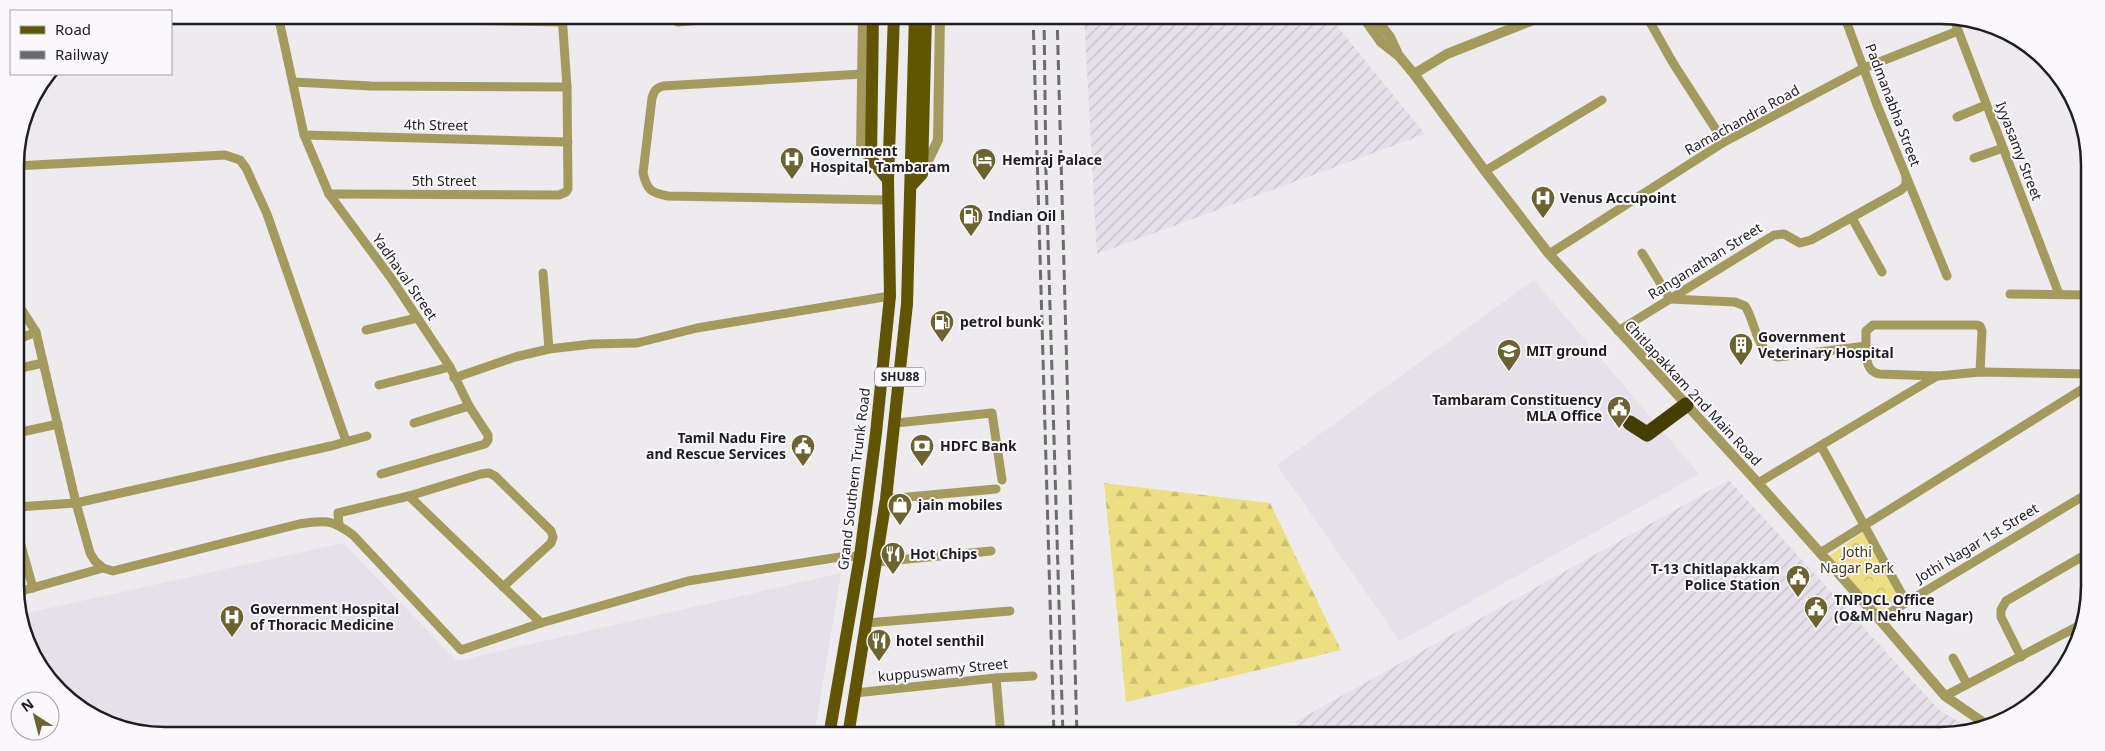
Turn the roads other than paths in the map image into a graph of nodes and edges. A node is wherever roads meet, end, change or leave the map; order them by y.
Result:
1 (280, 24) edge
2 (563, 24) edge
3 (863, 24) edge
4 (873, 24) edge
5 (894, 24) edge
6 (914, 24) edge
7 (926, 24) edge
8 (940, 24) edge
9 (1368, 24) edge
10 (1380, 24) edge
11 (1523, 24) edge
12 (1651, 24) edge
13 (1847, 24) edge
14 (1955, 25) edge
15 (1958, 31) junction
16 (1399, 56) junction
17 (1864, 68) junction
18 (862, 74) junction
19 (1414, 74) junction
20 (293, 82) junction
21 (567, 87) junction
22 (1602, 100) dead end
23 (1986, 105) junction
24 (1957, 117) dead end
25 (304, 135) junction
26 (568, 142) junction
27 (1724, 142) junction
28 (2003, 148) junction
29 (871, 154) junction
30 (1974, 158) dead end
31 (24, 166) edge
32 (1485, 171) junction
33 (922, 174) junction
34 (1906, 178) junction
35 (888, 180) junction
36 (910, 186) junction
37 (329, 194) junction
38 (888, 200) junction
39 (1852, 218) junction
40 (1642, 253) dead end
41 (1549, 254) junction
42 (1882, 272) dead end
43 (543, 273) dead end
44 (1947, 276) dead end
45 (2010, 294) dead end
46 (2059, 294) junction
47 (2081, 294) edge
48 (890, 296) junction
49 (1670, 298) junction
50 (24, 313) edge
51 (417, 318) junction
52 (366, 330) dead end
53 (1618, 331) junction
54 (36, 332) junction
55 (24, 337) edge
56 (1866, 346) junction
57 (549, 349) junction
58 (43, 363) junction
59 (24, 367) edge
60 (450, 367) junction
61 (1980, 372) junction
62 (2081, 374) edge
63 (1938, 376) junction
64 (454, 378) junction
65 (379, 385) dead end
66 (2081, 389) edge
67 (1686, 405) junction
68 (469, 406) junction
69 (1630, 422) dead end
70 (414, 423) dead end
71 (896, 423) junction
72 (58, 424) junction
73 (24, 432) edge
74 (367, 436) dead end
75 (346, 441) junction
76 (1820, 446) junction
77 (381, 474) dead end
78 (1002, 480) dead end
79 (1758, 484) junction
80 (996, 489) dead end
81 (408, 496) junction
82 (2081, 497) edge
83 (886, 499) junction
84 (76, 503) junction
85 (24, 507) edge
86 (339, 524) junction
87 (1863, 526) junction
88 (991, 551) dead end
89 (1820, 553) junction
90 (24, 554) edge
91 (860, 556) junction
92 (2081, 557) edge
93 (877, 562) junction
94 (103, 568) junction
95 (503, 586) junction
96 (34, 588) junction
97 (24, 590) edge
98 (1906, 602) junction
99 (1010, 611) dead end
100 (1879, 619) junction
101 (541, 623) junction
102 (867, 623) junction
103 (2075, 628) edge
104 (2021, 656) junction
105 (1953, 658) dead end
106 (1033, 676) dead end
107 (996, 678) junction
108 (1967, 684) junction
109 (855, 693) junction
110 (1945, 696) junction
111 (1982, 721) edge
112 (831, 727) edge
113 (849, 727) edge
114 (1000, 727) edge

1 - 20 street, Yadhaval Street
2 - 21 street
3 - 18 street
4 - 29 main road
5 - 35 main road, Grand Southern Trunk Road / SHU88
6 - 36 main road, SHU88
7 - 33 main road
8 - 33 street
9 - 16 street
10 - 16 street
11 - 19 street
12 - 27 street
13 - 17 street, Padmanabha Street
14 - 15 street, Iyyasamy Street
15 - 17 street, Ramachandra Road
15 - 23 street, Iyyasamy Street
16 - 19 street, Chitlapakkam 2nd Main Road
17 - 27 street, Ramachandra Road
17 - 34 street, Padmanabha Street
18 - 29 street
18 - 38 street
19 - 32 street, Chitlapakkam 2nd Main Road
20 - 21 street
20 - 25 street, Yadhaval Street
21 - 26 street
22 - 32 street
23 - 24 street
23 - 28 street, Iyyasamy Street
25 - 26 street, 4th Street
25 - 37 street, Yadhaval Street
26 - 37 street, 5th Street
27 - 41 street, Ramachandra Road
28 - 30 street
28 - 46 street, Iyyasamy Street
29 - 35 main road
31 - 75 street
32 - 41 street, Chitlapakkam 2nd Main Road
33 - 36 main road
34 - 39 street, Ranganathan Street
34 - 44 street, Padmanabha Street
35 - 38 main road, Grand Southern Trunk Road / SHU88
36 - 71 main road, SHU88
37 - 51 street, Yadhaval Street
38 - 48 main road, Grand Southern Trunk Road / SHU88
39 - 42 street
39 - 49 street, Ranganathan Street
40 - 49 street
41 - 53 street, Chitlapakkam 2nd Main Road
43 - 57 street
45 - 46 street
46 - 47 street
48 - 57 street
48 - 91 main road, Grand Southern Trunk Road / SHU88
49 - 53 street, Ranganathan Street
49 - 56 street
50 - 54 street
51 - 52 street
51 - 60 street, Yadhaval Street
53 - 67 street, Chitlapakkam 2nd Main Road
54 - 55 street
54 - 58 street
56 - 61 street
56 - 63 street
57 - 64 street
58 - 59 street
58 - 72 street
60 - 64 street, Yadhaval Street
60 - 65 street
61 - 62 street
61 - 63 street
63 - 76 street
64 - 68 street, Yadhaval Street
66 - 87 street
67 - 69 highway
67 - 79 street, Chitlapakkam 2nd Main Road
68 - 70 street
68 - 77 street, Yadhaval Street
71 - 78 street
71 - 83 main road, SHU88
72 - 73 street
72 - 84 street
74 - 75 street
75 - 84 street
76 - 79 street
76 - 87 street
79 - 89 street, Chitlapakkam 2nd Main Road
80 - 83 street
81 - 86 street
81 - 95 street
81 - 95 street
82 - 98 street, Jothi Nagar 1st Street
83 - 93 main road, SHU88
84 - 85 street
84 - 94 street
86 - 94 street
86 - 101 street
87 - 89 street
87 - 98 street
88 - 93 street
89 - 100 street, Chitlapakkam 2nd Main Road
90 - 96 street
91 - 101 street
91 - 112 main road, Grand Southern Trunk Road / SHU88
92 - 104 street
93 - 102 main road, SHU88
94 - 96 street
95 - 101 street
96 - 97 street
98 - 100 street, Jothi Nagar 1st Street
99 - 102 street
100 - 110 street, Chitlapakkam 2nd Main Road
102 - 109 main road, SHU88
103 - 104 street
104 - 108 street
105 - 108 street
106 - 107 street, kuppuswamy Street
107 - 109 street, kuppuswamy Street
107 - 114 street
108 - 110 street
109 - 113 main road, SHU88
110 - 111 street, Chitlapakkam 2nd Main Road

